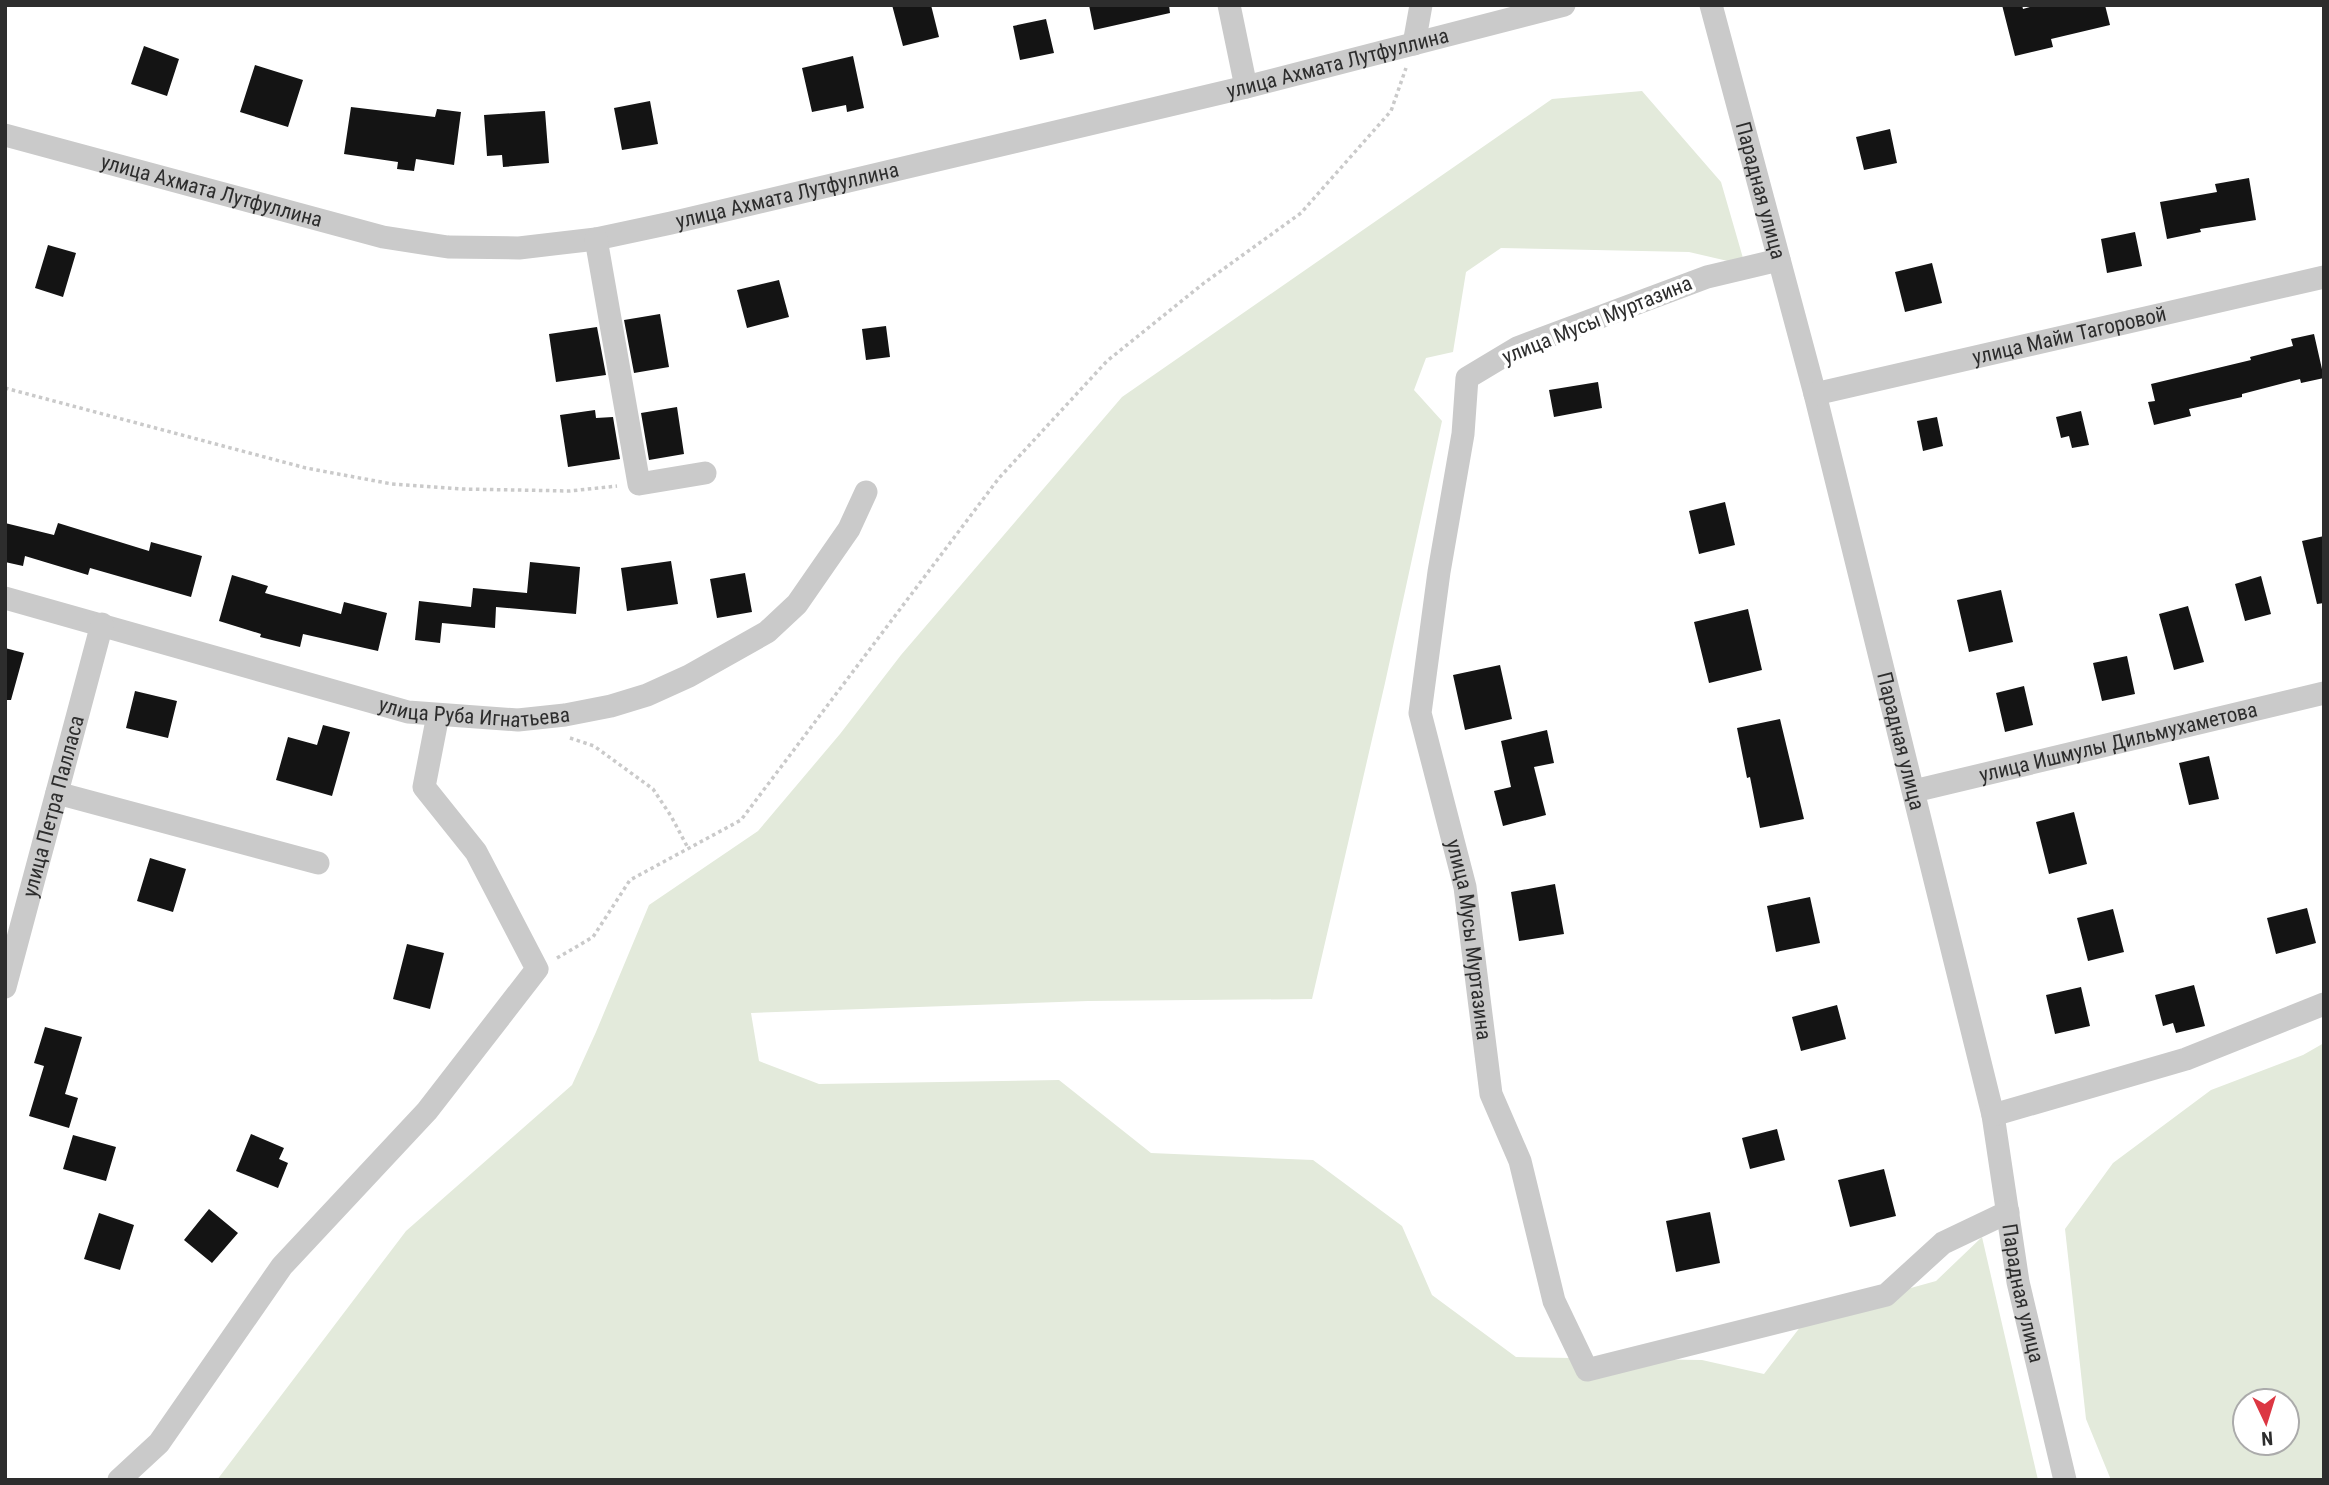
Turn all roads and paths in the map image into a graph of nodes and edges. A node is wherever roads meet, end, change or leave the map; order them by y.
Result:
1 (1229, 5) edge
2 (1421, 5) edge
3 (1564, 5) edge
4 (1711, 5) edge
5 (1414, 44) junction
6 (1245, 87) junction
7 (5, 135) edge
8 (596, 239) junction
9 (1779, 260) junction
10 (2324, 277) edge
11 (5, 388) edge
12 (1815, 394) junction
13 (705, 473) dead end
14 (639, 484) junction
15 (866, 492) dead end
16 (5, 598) edge
17 (102, 624) junction
18 (2324, 693) edge
19 (438, 715) junction
20 (569, 738) dead end
21 (1914, 791) junction
22 (57, 793) junction
23 (688, 849) junction
24 (318, 863) dead end
25 (537, 970) junction
26 (5, 987) edge
27 (2324, 1004) edge
28 (1993, 1115) junction
29 (2008, 1212) junction
30 (119, 1480) edge
31 (2066, 1480) edge

1 - 6 street
2 - 5 street
3 - 5 street, улица Ахмата Лутфуллина
4 - 9 street, Парадная улица
5 - 6 street, улица Ахмата Лутфуллина
5 - 23 path
6 - 8 street, улица Ахмата Лутфуллина
7 - 8 street, улица Ахмата Лутфуллина
8 - 14 street
9 - 12 street, Парадная улица
9 - 29 street, улица Мусы Муртазина
10 - 12 street, улица Майи Тагоровой
11 - 14 path
12 - 21 street, Парадная улица
13 - 14 street
15 - 19 street, улица Руба Игнатьева
16 - 17 street, улица Руба Игнатьева
17 - 19 street, улица Руба Игнатьева
17 - 22 street, улица Петра Палласа
18 - 21 street, улица Ишмулы Дильмухаметова
19 - 25 street
20 - 23 path
21 - 28 street, Парадная улица
22 - 24 street
22 - 26 street, улица Петра Палласа
23 - 25 path
25 - 30 street
27 - 28 street
28 - 29 street, Парадная улица
29 - 31 street, Парадная улица

